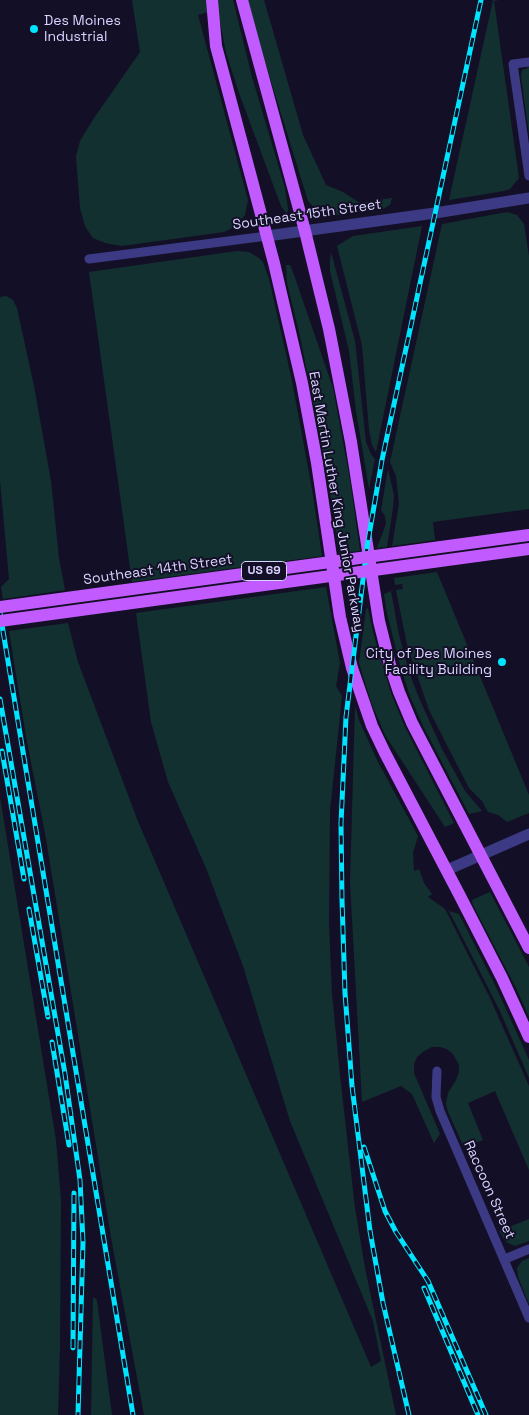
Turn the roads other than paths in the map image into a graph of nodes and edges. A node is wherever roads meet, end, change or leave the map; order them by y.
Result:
1 (212, 0) edge
2 (242, 0) edge
3 (529, 62) edge
4 (529, 176) edge
5 (529, 198) edge
6 (304, 231) junction
7 (267, 236) junction
8 (89, 259) dead end
9 (529, 535) edge
10 (529, 549) edge
11 (0, 607) edge
12 (0, 620) edge
13 (529, 834) edge
14 (480, 855) junction
15 (447, 870) junction
16 (529, 948) edge
17 (529, 1037) edge
18 (437, 1071) dead end
19 (529, 1249) edge
20 (505, 1259) junction
21 (529, 1318) edge

1 - 7 main road, East Martin Luther King Junior Parkway
2 - 6 main road, East Martin Luther King Junior Parkway
3 - 4 street
5 - 6 street, Southeast 15th Street
6 - 7 street, Southeast 15th Street
6 - 14 main road, East Martin Luther King Junior Parkway
7 - 8 street, Southeast 15th Street
7 - 15 main road, East Martin Luther King Junior Parkway
9 - 11 main road, Southeast 14th Street / US 69, bridge
10 - 12 main road, Southeast 14th Street / US 69, bridge
13 - 14 street
14 - 15 street
14 - 16 main road, East Martin Luther King Junior Parkway
15 - 17 main road, East Martin Luther King Junior Parkway
18 - 20 street, Raccoon Street
19 - 20 street
20 - 21 street, Raccoon Street

